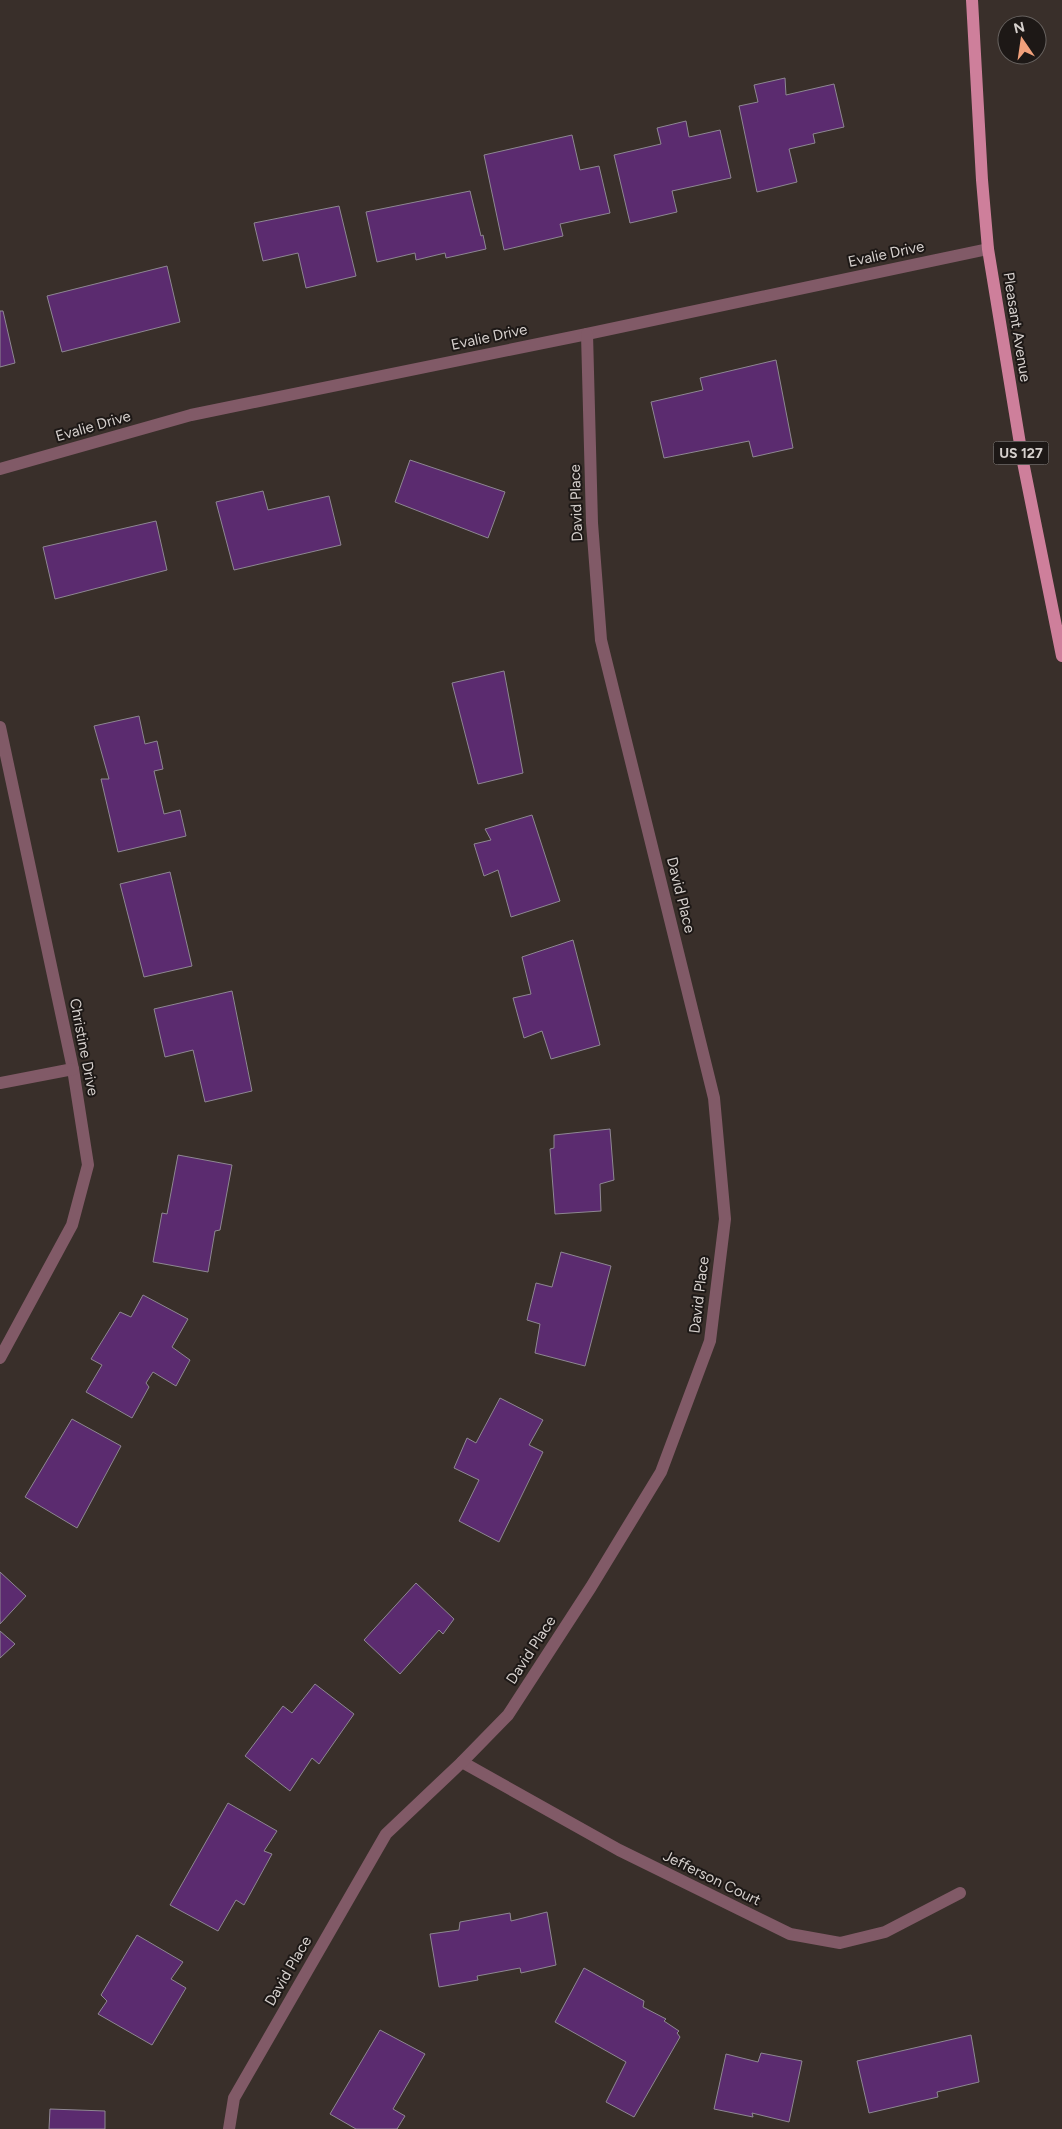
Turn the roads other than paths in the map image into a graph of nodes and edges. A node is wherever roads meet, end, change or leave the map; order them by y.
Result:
1 (972, 0) edge
2 (988, 248) junction
3 (587, 334) junction
4 (0, 469) edge
5 (1062, 656) edge
6 (0, 726) edge
7 (73, 1069) junction
8 (0, 1083) edge
9 (0, 1358) edge
10 (462, 1762) junction
11 (960, 1893) dead end
12 (229, 2129) edge

1 - 2 main road, Pleasant Avenue / US 127
2 - 3 street, Evalie Drive
2 - 5 main road, Pleasant Avenue / US 127
3 - 4 street, Evalie Drive
3 - 10 street, David Place
6 - 7 street, Christine Drive
7 - 8 street
7 - 9 street, Christine Drive
10 - 11 street, Jefferson Court
10 - 12 street, David Place

